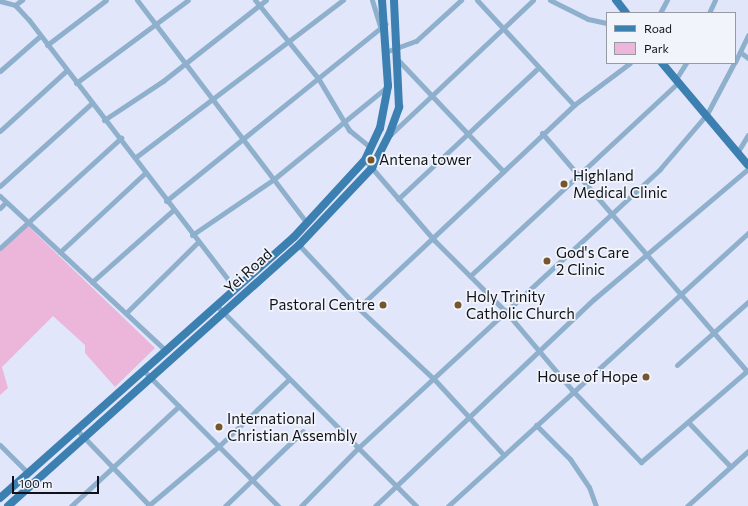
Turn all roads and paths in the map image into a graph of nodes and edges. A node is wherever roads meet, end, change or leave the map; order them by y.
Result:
1 (22, 0) edge
2 (106, 0) edge
3 (137, 0) edge
4 (188, 0) edge
5 (255, 0) edge
6 (266, 0) edge
7 (343, 0) edge
8 (372, 0) edge
9 (382, 0) edge
10 (394, 0) edge
11 (461, 0) edge
12 (477, 0) edge
13 (533, 0) edge
14 (550, 0) edge
15 (616, 0) edge
16 (667, 0) edge
17 (715, 0) edge
18 (0, 1) edge
19 (15, 5) junction
20 (259, 5) junction
21 (625, 12) edge
22 (661, 12) edge
23 (709, 12) edge
24 (606, 23) edge
25 (154, 25) junction
26 (382, 25) junction
27 (502, 29) junction
28 (748, 35) edge
29 (40, 36) junction
30 (288, 42) junction
31 (47, 45) junction
32 (398, 48) junction
33 (388, 51) junction
34 (740, 52) junction
35 (748, 58) edge
36 (736, 60) edge
37 (399, 61) junction
38 (629, 64) edge
39 (663, 64) edge
40 (686, 64) edge
41 (734, 64) edge
42 (184, 65) junction
43 (538, 68) junction
44 (0, 71) edge
45 (66, 71) junction
46 (318, 78) junction
47 (678, 80) junction
48 (76, 83) junction
49 (388, 86) junction
50 (431, 95) junction
51 (212, 100) junction
52 (92, 103) junction
53 (574, 105) junction
54 (708, 114) junction
55 (104, 120) junction
56 (342, 122) junction
57 (0, 131) edge
58 (542, 133) junction
59 (389, 135) junction
60 (466, 135) junction
61 (748, 135) edge
62 (121, 138) junction
63 (243, 140) junction
64 (371, 148) junction
65 (738, 153) junction
66 (136, 157) junction
67 (365, 160) junction
68 (748, 165) edge
69 (372, 168) junction
70 (748, 169) edge
71 (503, 171) junction
72 (145, 173) junction
73 (579, 174) junction
74 (274, 179) junction
75 (0, 186) edge
76 (0, 196) edge
77 (398, 199) junction
78 (166, 201) junction
79 (6, 202) junction
80 (0, 208) edge
81 (173, 210) junction
82 (610, 213) junction
83 (29, 223) junction
84 (307, 223) junction
85 (748, 233) edge
86 (192, 235) junction
87 (294, 237) junction
88 (434, 240) junction
89 (198, 242) junction
90 (299, 244) junction
91 (0, 248) edge
92 (60, 252) junction
93 (646, 255) junction
94 (470, 276) junction
95 (92, 282) junction
96 (235, 288) junction
97 (678, 293) junction
98 (748, 302) edge
99 (216, 305) junction
100 (358, 308) junction
101 (222, 312) junction
102 (126, 313) junction
103 (507, 313) junction
104 (713, 333) junction
105 (165, 350) junction
106 (539, 352) junction
107 (677, 364) dead end
108 (143, 370) junction
109 (748, 371) edge
110 (151, 378) junction
111 (289, 379) junction
112 (434, 379) junction
113 (572, 390) junction
114 (179, 406) junction
115 (469, 415) junction
116 (690, 424) junction
117 (536, 425) junction
118 (77, 430) junction
119 (303, 431) dead end
120 (84, 438) junction
121 (0, 445) edge
122 (219, 446) junction
123 (358, 448) junction
124 (748, 453) edge
125 (504, 455) junction
126 (731, 467) junction
127 (113, 468) junction
128 (28, 473) junction
129 (252, 480) junction
130 (394, 486) junction
131 (2, 497) edge
132 (11, 505) edge
133 (71, 506) edge
134 (149, 506) edge
135 (225, 506) edge
136 (278, 506) edge
137 (301, 506) edge
138 (374, 506) edge
139 (416, 506) edge
140 (448, 506) edge
141 (596, 506) edge
142 (687, 506) edge

1 - 19 street
2 - 31 street
3 - 25 street
4 - 25 street
5 - 20 street
6 - 20 street
7 - 30 street
8 - 26 street
9 - 26 main road, Yei Road
10 - 32 main road, Yei Road
11 - 32 street
12 - 27 street
13 - 27 street
14 - 24 street
15 - 21 main road
16 - 22 street
17 - 23 street
18 - 19 street
19 - 29 street
20 - 30 street
20 - 42 street
25 - 42 street
25 - 48 street
26 - 33 main road, Yei Road
26 - 46 street
27 - 43 street
27 - 50 street
28 - 34 street
29 - 31 street
29 - 44 street
30 - 46 street
30 - 51 street
31 - 45 street
32 - 33 street
32 - 37 main road, Yei Road
33 - 49 main road, Yei Road
34 - 35 street
34 - 36 street
37 - 50 street
37 - 59 main road, Yei Road
38 - 53 street
39 - 47 main road
40 - 47 street
41 - 54 street
42 - 51 street
42 - 55 street
43 - 53 street
43 - 60 street
45 - 48 street
45 - 57 street
46 - 56 street
46 - 63 street
47 - 54 main road
47 - 73 street
48 - 52 street
49 - 56 street
49 - 64 main road, Yei Road
50 - 59 street
50 - 60 street
51 - 63 street
51 - 66 street
52 - 55 street
52 - 75 street
53 - 58 street
54 - 65 main road
54 - 82 street
55 - 62 street
56 - 64 street
56 - 74 street
58 - 71 street
58 - 73 street
59 - 69 main road, Yei Road
60 - 71 street
60 - 77 street
61 - 65 street
62 - 66 street
62 - 83 street
63 - 74 street
63 - 78 street
64 - 67 main road, Yei Road
65 - 68 main road
66 - 72 street
67 - 69 street
67 - 84 main road, Yei Road
69 - 77 street
69 - 90 main road, Yei Road
70 - 93 street
71 - 88 street
72 - 78 street
72 - 92 street
73 - 82 street
73 - 94 street
74 - 84 street
74 - 86 street
76 - 79 street
77 - 88 street
78 - 81 street
79 - 80 street
79 - 83 street
81 - 86 street
81 - 95 street
82 - 93 street
82 - 103 street
83 - 91 street
83 - 92 street
84 - 87 main road, Yei Road
85 - 97 street
86 - 89 street
87 - 90 street
87 - 96 main road, Yei Road
88 - 94 street
88 - 100 street
89 - 96 street
89 - 102 street
90 - 100 street
90 - 101 main road, Yei Road
92 - 95 street
93 - 97 street
93 - 106 street
94 - 103 street
95 - 102 street
96 - 99 main road, Yei Road
97 - 104 street
97 - 113 street
98 - 104 street
99 - 101 street
99 - 105 main road, Yei Road
100 - 112 street
101 - 110 main road, Yei Road
101 - 111 street
102 - 105 street
103 - 106 street
103 - 112 street
104 - 107 street
104 - 109 street
105 - 108 main road, Yei Road
106 - 113 street
106 - 115 street
108 - 110 street
108 - 118 main road, Yei Road
109 - 116 street
110 - 114 street
110 - 120 main road, Yei Road
111 - 122 street
111 - 123 street
112 - 115 street
112 - 123 street
113 - 116 street
113 - 117 street
114 - 122 street
114 - 127 street
115 - 125 street
115 - 130 street
116 - 126 street
117 - 125 street
117 - 141 street
118 - 120 street
118 - 128 main road, Yei Road
119 - 129 street
120 - 127 street
120 - 132 main road, Yei Road
121 - 128 street
122 - 129 street
122 - 134 street
123 - 130 street
123 - 137 street
124 - 126 street
125 - 140 street
126 - 142 street
127 - 133 street
127 - 134 street
128 - 131 main road, Yei Road
129 - 135 street
129 - 136 street
130 - 138 street
130 - 139 street
131 - 132 street

